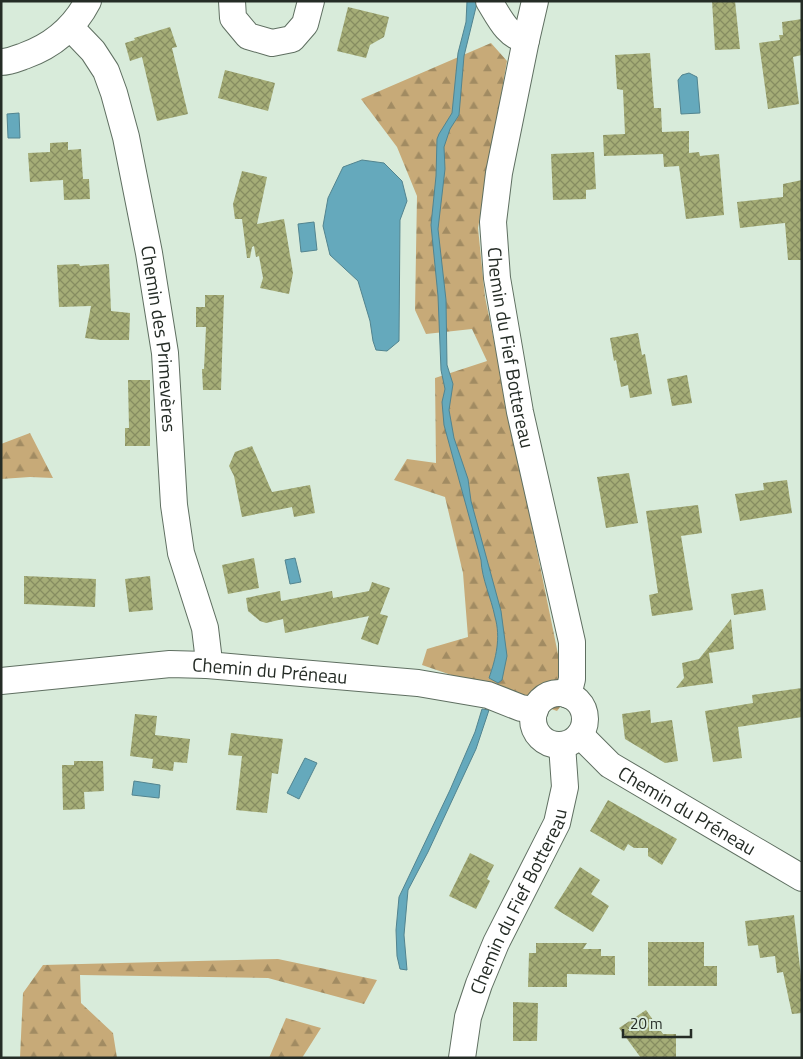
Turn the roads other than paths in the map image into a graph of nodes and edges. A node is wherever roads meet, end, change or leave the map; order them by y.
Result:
1 (88, 1) edge
2 (232, 1) edge
3 (311, 1) edge
4 (489, 1) edge
5 (535, 1) edge
6 (70, 27) junction
7 (526, 40) junction
8 (1, 62) edge
9 (207, 665) junction
10 (1, 681) edge
11 (568, 695) junction
12 (535, 710) junction
13 (571, 740) junction
14 (802, 878) edge
15 (462, 1058) edge

1 - 6 street
2 - 3 street
4 - 7 street
5 - 7 street, Chemin du Fief Bottereau
6 - 8 street
6 - 9 street, Chemin des Primevères
7 - 11 street, Chemin du Fief Bottereau
9 - 10 street, Chemin du Préneau
9 - 12 street, Chemin du Préneau
11 - 12 street
11 - 13 street
12 - 13 street
13 - 14 street, Chemin du Préneau
13 - 15 street, Chemin du Fief Bottereau

